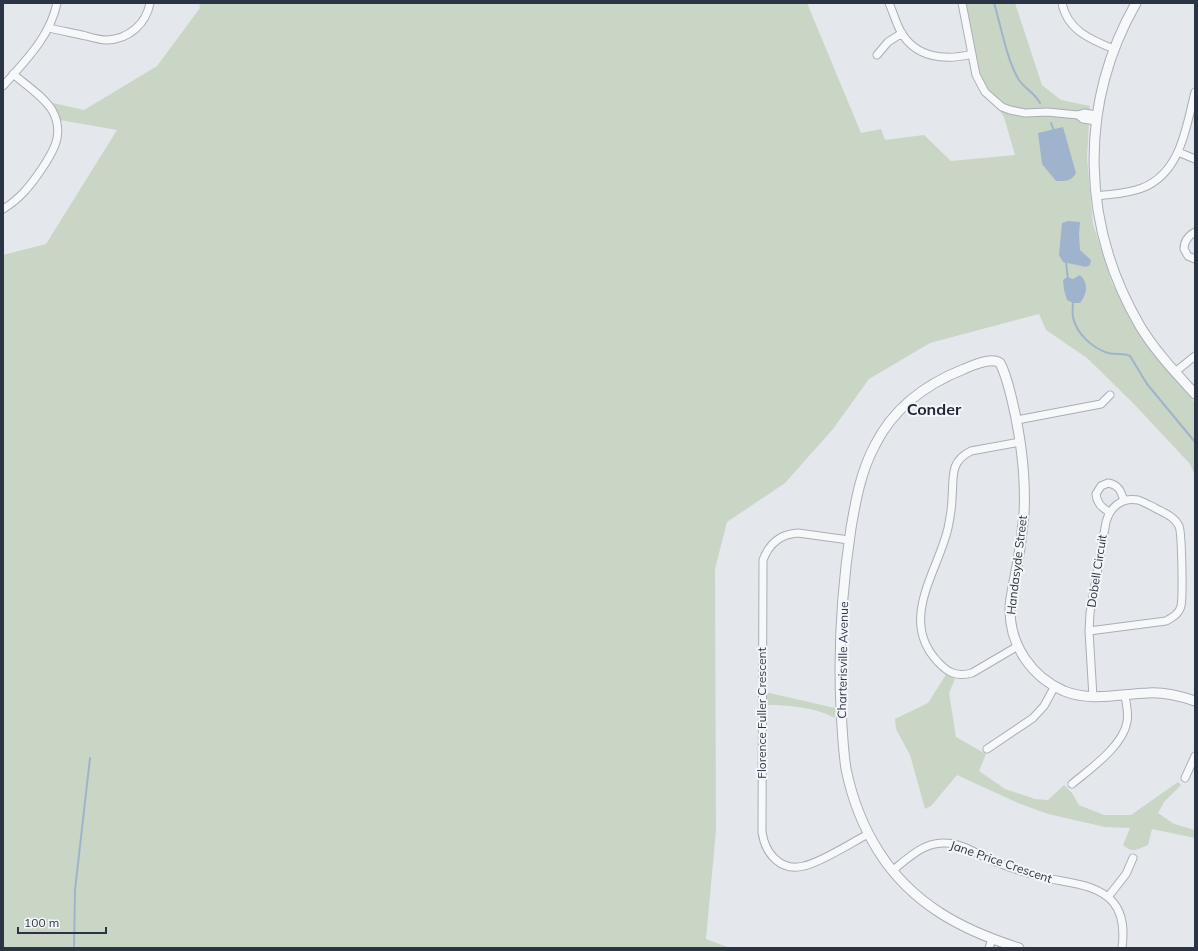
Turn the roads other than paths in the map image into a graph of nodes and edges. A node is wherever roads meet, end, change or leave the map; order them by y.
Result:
1 (57, 3) edge
2 (150, 3) edge
3 (889, 3) edge
4 (962, 3) edge
5 (1062, 3) edge
6 (1136, 3) edge
7 (49, 28) junction
8 (902, 33) junction
9 (1114, 49) junction
10 (972, 54) junction
11 (877, 55) dead end
12 (13, 74) junction
13 (3, 86) edge
14 (1195, 92) edge
15 (1096, 118) junction
16 (1178, 152) junction
17 (1195, 159) edge
18 (1096, 196) junction
19 (3, 209) edge
20 (1195, 232) edge
21 (1195, 259) edge
22 (1195, 356) edge
23 (997, 361) joint
24 (1174, 372) junction
25 (1195, 394) edge
26 (1110, 395) dead end
27 (1017, 420) junction
28 (1020, 442) junction
29 (1124, 501) junction
30 (1109, 512) junction
31 (850, 540) junction
32 (1089, 630) junction
33 (1018, 646) junction
34 (1055, 686) junction
35 (1125, 695) junction
36 (1093, 697) junction
37 (1195, 701) edge
38 (987, 749) dead end
39 (1195, 756) edge
40 (1185, 778) dead end
41 (1072, 784) dead end
42 (868, 834) junction
43 (1132, 858) dead end
44 (892, 871) junction
45 (1108, 897) junction
46 (991, 944) edge
47 (1019, 948) edge
48 (1122, 948) edge

1 - 7 street
2 - 7 street
3 - 8 street
4 - 10 street
5 - 9 street
6 - 9 street
7 - 12 street
8 - 10 street
8 - 11 street
9 - 15 street
10 - 15 street
12 - 13 street
12 - 19 street
14 - 16 street
15 - 18 street
16 - 17 street
16 - 18 street
18 - 24 street
20 - 21 street
22 - 24 street
23 - 27 street, Handasyde Street
23 - 31 street, Charterisville Avenue
24 - 25 street
26 - 27 street
27 - 28 street, Handasyde Street
28 - 33 street, Handasyde Street
28 - 33 street
29 - 30 street
29 - 30 street
29 - 32 street
30 - 32 street, Dobell Circuit
31 - 42 street, Charterisville Avenue
31 - 42 street, Florence Fuller Crescent
32 - 36 street, Dobell Circuit
33 - 34 street, Handasyde Street
34 - 36 street, Handasyde Street
34 - 38 street
35 - 36 street, Handasyde Street
35 - 37 street, Handasyde Street
35 - 41 street
39 - 40 street
42 - 44 street, Charterisville Avenue
43 - 45 street
44 - 45 street, Jane Price Crescent
44 - 46 street, Charterisville Avenue
45 - 48 street, Jane Price Crescent
46 - 47 street, Charterisville Avenue

